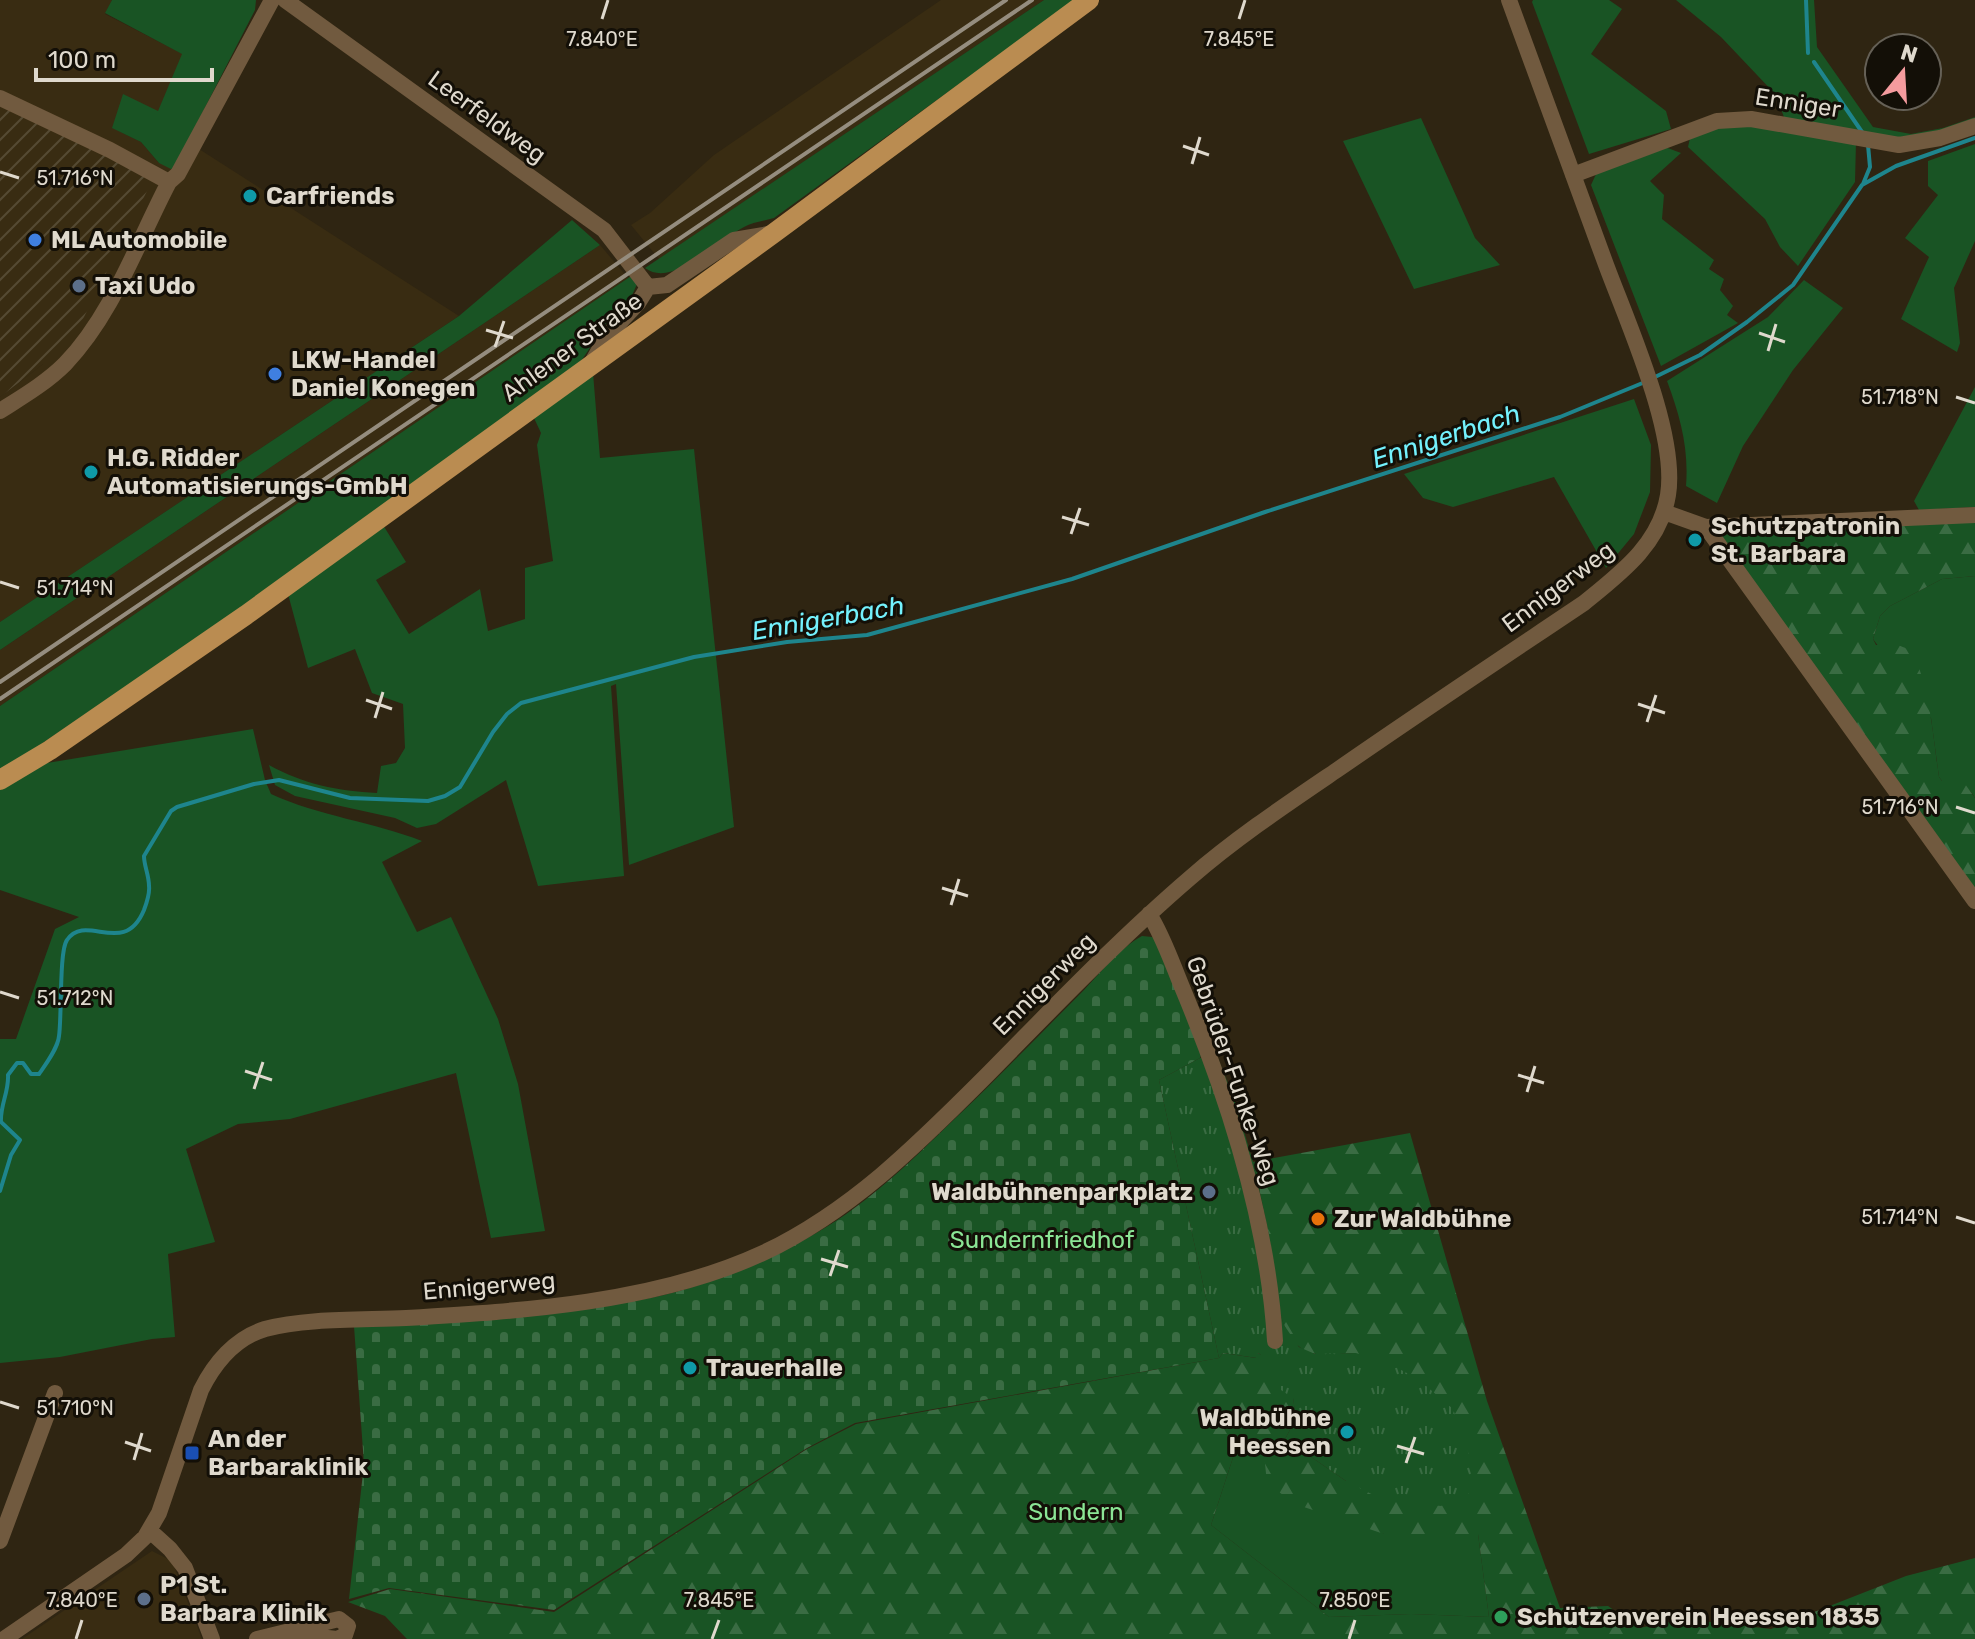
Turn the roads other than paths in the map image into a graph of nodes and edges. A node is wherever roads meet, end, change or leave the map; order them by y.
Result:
1 (272, 0) edge
2 (285, 0) edge
3 (1089, 0) edge
4 (1509, 0) edge
5 (0, 98) edge
6 (1975, 126) edge
7 (1573, 175) junction
8 (169, 182) junction
9 (774, 233) junction
10 (648, 287) junction
11 (589, 367) junction
12 (0, 411) edge
13 (1664, 512) junction
14 (1975, 515) edge
15 (1706, 527) junction
16 (0, 780) edge
17 (1975, 901) edge
18 (1149, 914) junction
19 (1275, 1341) dead end
20 (55, 1393) dead end
21 (149, 1530) junction
22 (0, 1541) edge
23 (4, 1639) edge
24 (212, 1639) edge
25 (257, 1639) edge
26 (338, 1639) edge

1 - 8 street
2 - 10 street, Leerfeldweg
3 - 9 main road, Ahlener Straße
4 - 7 street, Ennigerweg
5 - 8 street
6 - 7 street, Enniger
7 - 13 street, Ennigerweg
8 - 12 street
9 - 10 street
9 - 11 main road, Ahlener Straße
10 - 11 street
11 - 16 main road, Ahlener Straße
13 - 15 street
13 - 18 street, Ennigerweg
14 - 15 street
15 - 17 street
18 - 19 street, Gebrüder-Funke-Weg
18 - 21 street, Ennigerweg
20 - 22 street
21 - 23 street, Ennigerweg
21 - 24 street
25 - 26 street

